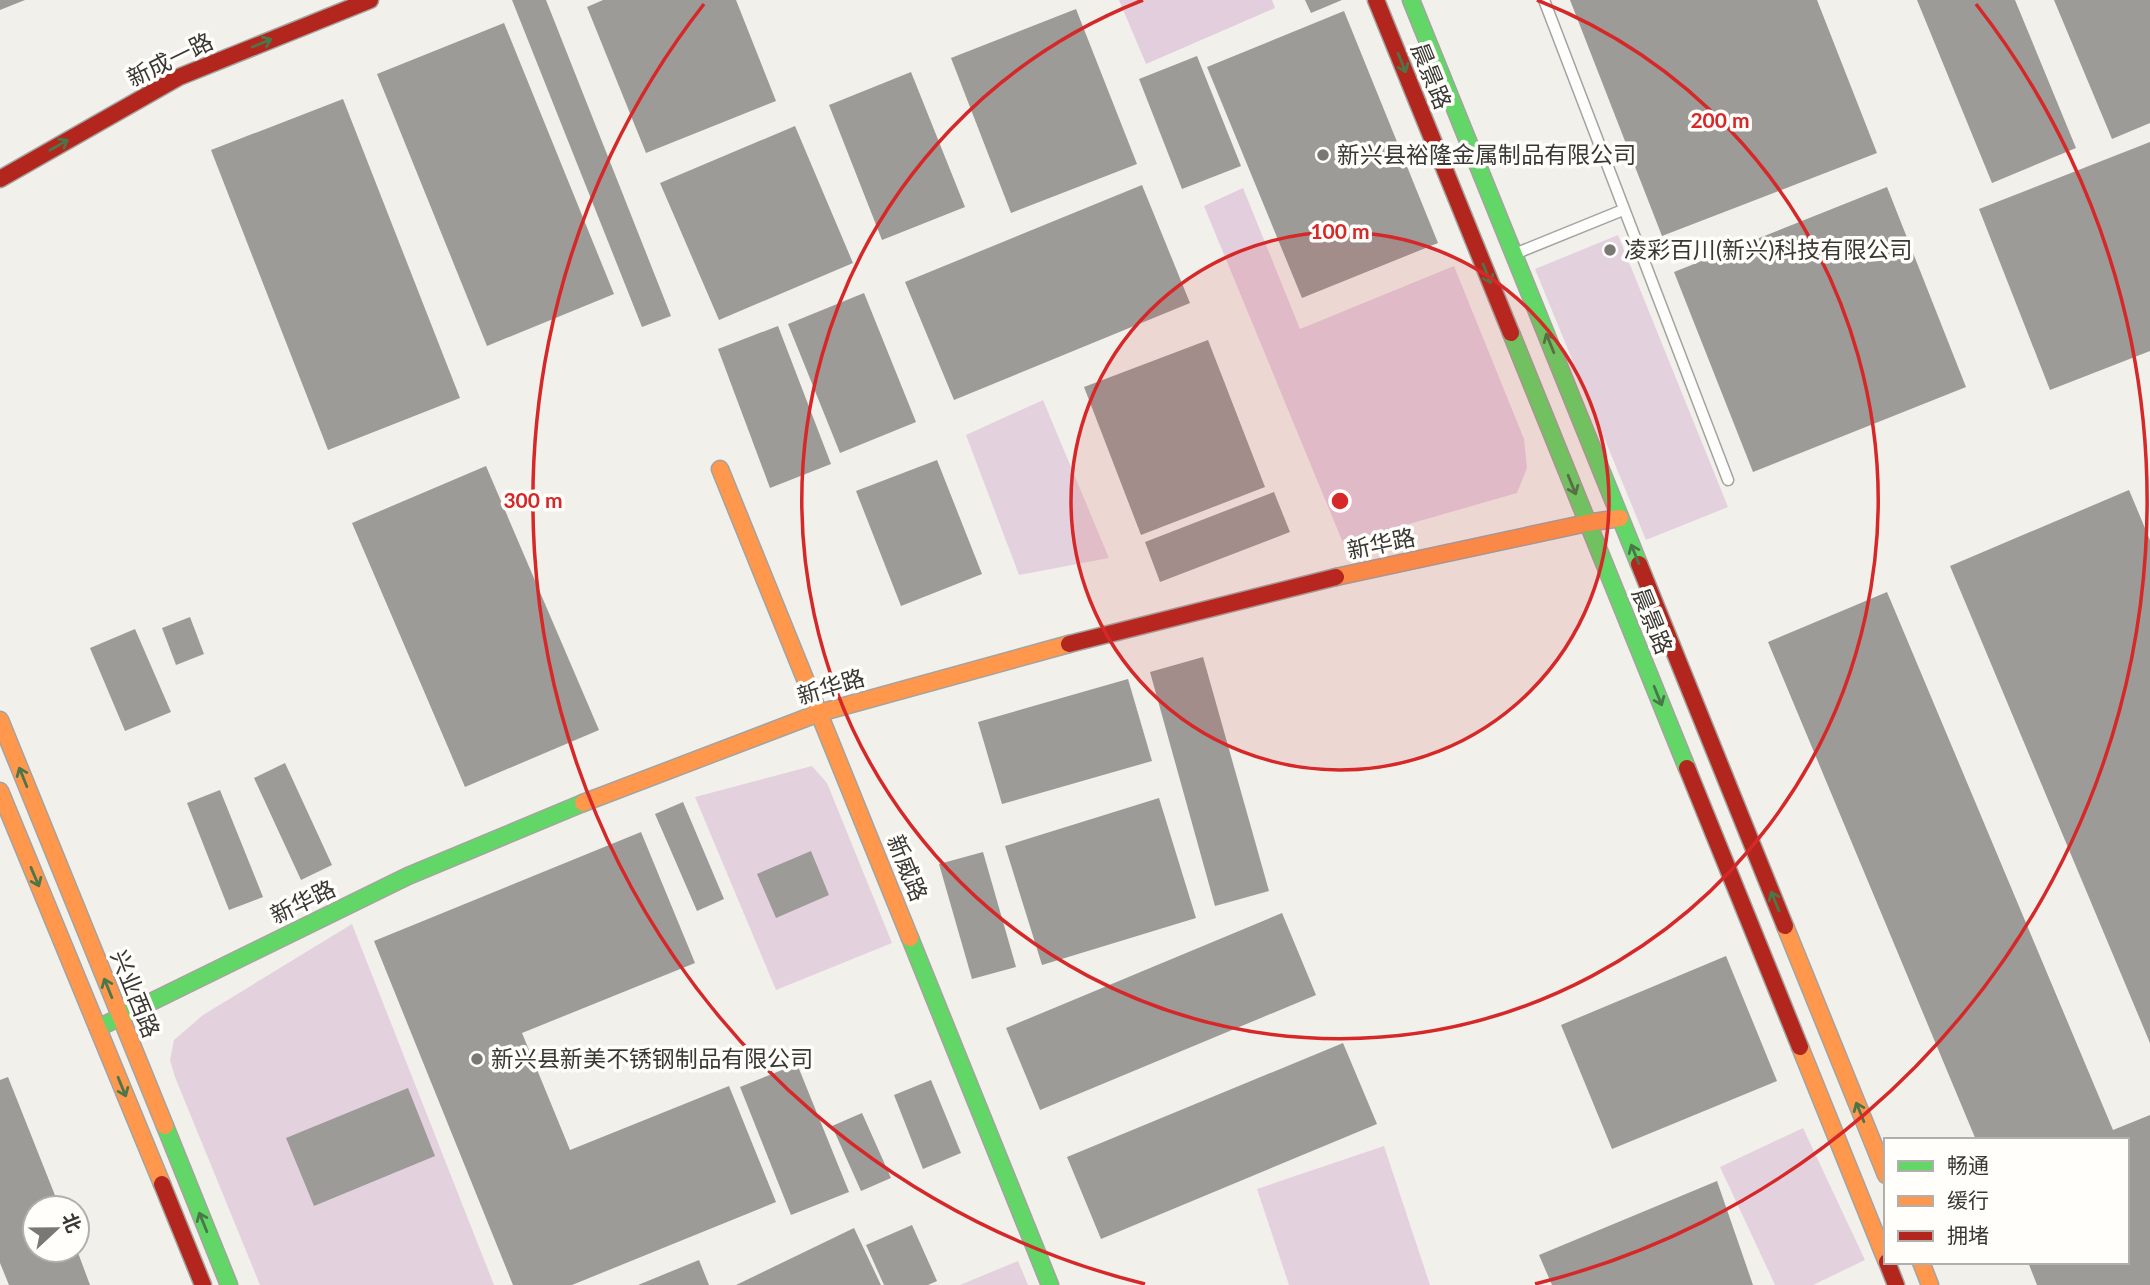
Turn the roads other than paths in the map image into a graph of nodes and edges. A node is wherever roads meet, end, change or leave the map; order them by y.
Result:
1 (370, 0) edge
2 (1376, 0) edge
3 (1411, 0) edge
4 (1544, 0) edge
5 (0, 179) edge
6 (1623, 210) junction
7 (1514, 254) junction
8 (720, 469) dead end
9 (1728, 481) dead end
10 (1620, 518) junction
11 (1587, 523) junction
12 (819, 712) junction
13 (0, 720) edge
14 (0, 791) edge
15 (120, 1018) junction
16 (98, 1028) junction
17 (1884, 1170) edge
18 (1884, 1256) edge
19 (1887, 1264) edge
20 (1922, 1264) edge
21 (203, 1285) edge
22 (229, 1285) edge
23 (1050, 1285) edge
24 (1896, 1285) edge
25 (1930, 1285) edge

5 -> 1 street, 新成一路
2 -> 11 street, 晨景路
3 - 7 street, 晨景路
4 - 6 lane
6 - 7 lane
6 - 9 lane
10 -> 7 street, 晨景路
8 - 12 street, 新威路
10 - 11 street, 新华路
17 -> 10 street, 晨景路
11 - 12 street, 新华路
11 -> 18 street, 晨景路
12 - 15 street, 新华路
12 - 23 street, 新威路
15 -> 13 street, 兴业西路
14 -> 16 street, 兴业西路
15 - 16 street, 新华路
22 -> 15 street, 兴业西路
16 -> 21 street, 兴业西路
19 - 24 street, 晨景路
20 - 25 street

